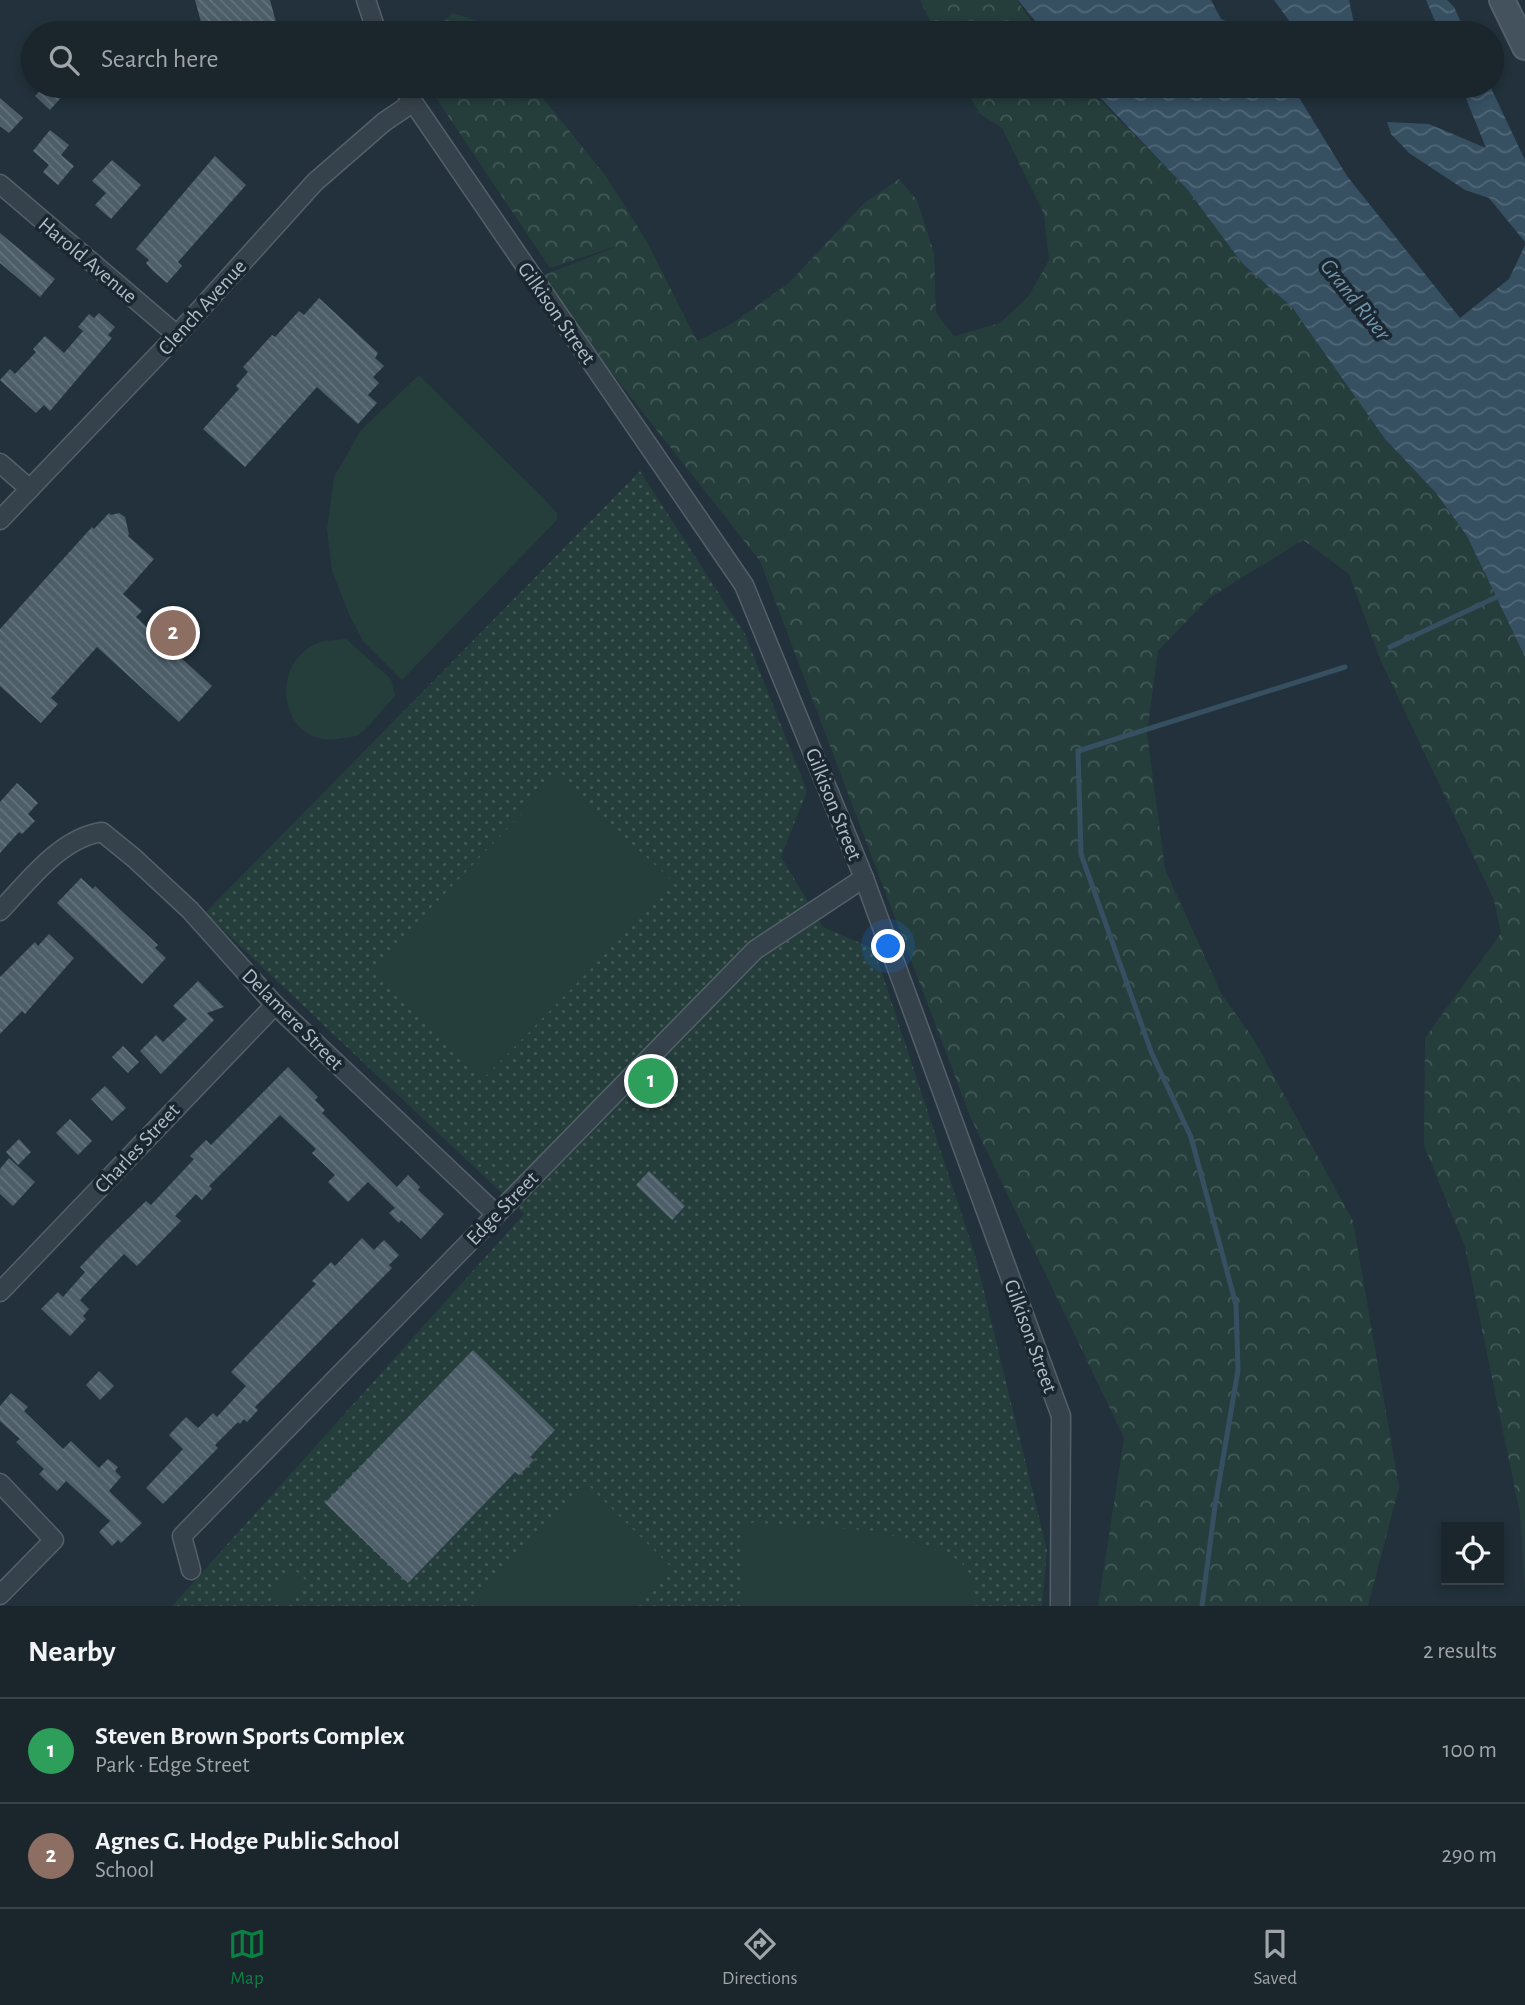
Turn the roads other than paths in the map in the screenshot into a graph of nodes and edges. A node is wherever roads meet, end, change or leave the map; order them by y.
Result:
1 (366, 0) edge
2 (1502, 0) edge
3 (373, 21) edge
4 (1525, 47) edge
5 (409, 98) edge
6 (412, 103) junction
7 (0, 184) edge
8 (177, 335) junction
9 (0, 463) edge
10 (30, 489) junction
11 (0, 520) edge
12 (864, 878) junction
13 (0, 911) edge
14 (275, 1004) junction
15 (496, 1214) junction
16 (0, 1292) edge
17 (0, 1483) edge
18 (191, 1570) dead end
19 (0, 1595) edge
20 (1060, 1606) edge

1 - 3 street
2 - 4 street
5 - 6 street, Gilkison Street
6 - 8 street, Clench Avenue
6 - 12 street, Gilkison Street
7 - 8 street, Harold Avenue
8 - 10 street, Clench Avenue
9 - 10 street
10 - 11 street, Clench Avenue
12 - 15 street, Edge Street
12 - 20 street, Gilkison Street
13 - 14 street, Delamere Street
14 - 15 street, Delamere Street
14 - 16 street, Charles Street
15 - 18 street, Edge Street
17 - 19 street

